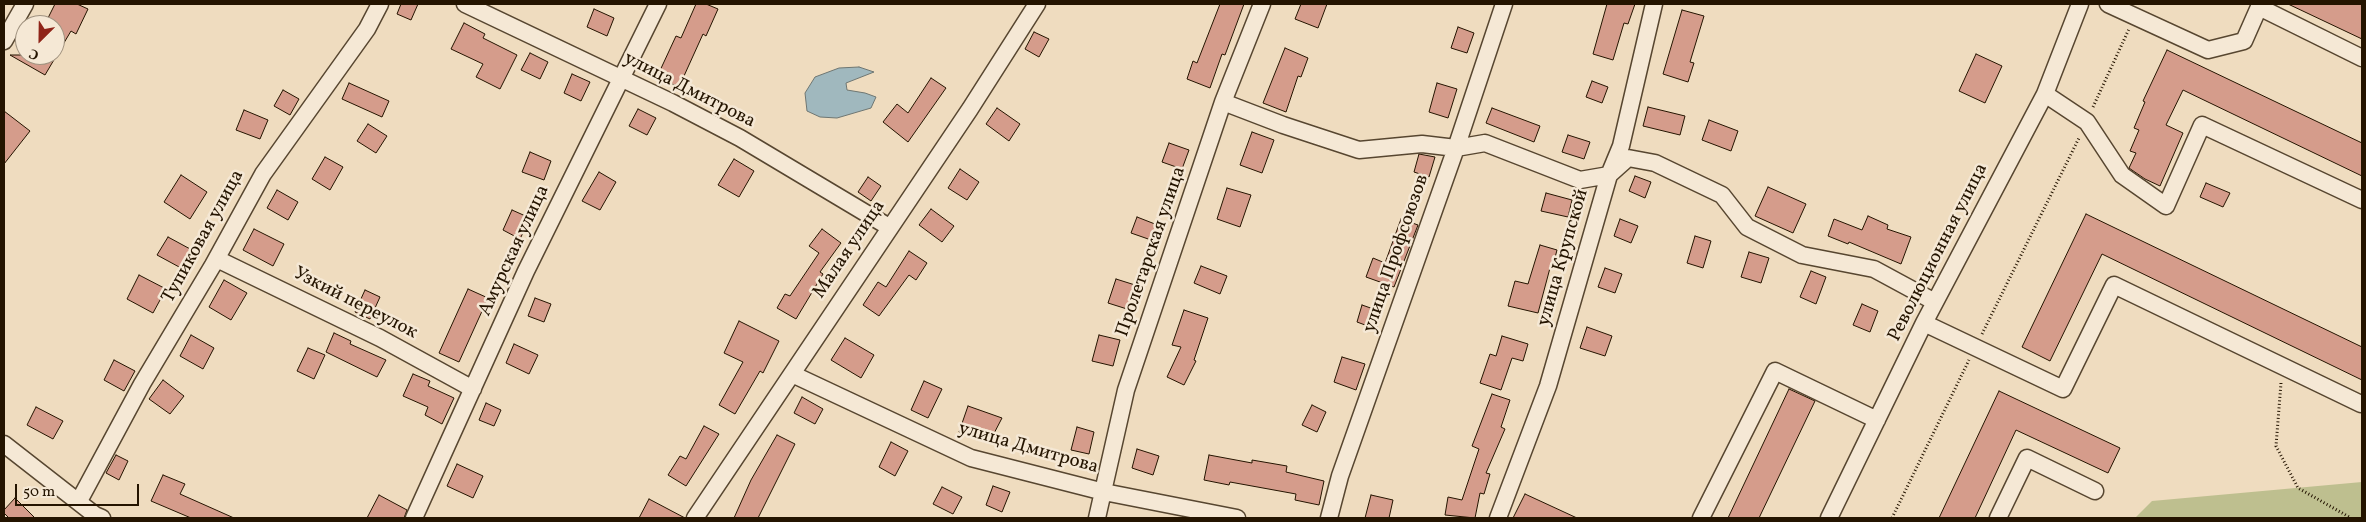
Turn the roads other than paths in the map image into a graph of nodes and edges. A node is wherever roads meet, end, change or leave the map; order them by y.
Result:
1 (26, 4) edge
2 (380, 4) edge
3 (465, 4) edge
4 (658, 4) edge
5 (1036, 4) edge
6 (1262, 4) edge
7 (1504, 4) edge
8 (1654, 4) edge
9 (2080, 4) edge
10 (2108, 4) edge
11 (4, 41) edge
12 (2362, 58) edge
13 (620, 78) junction
14 (2045, 94) junction
15 (1223, 102) junction
16 (1456, 148) junction
17 (1609, 175) junction
18 (2362, 200) edge
19 (889, 227) junction
20 (217, 259) junction
21 (1935, 302) junction
22 (1924, 323) junction
23 (792, 374) junction
24 (473, 389) junction
25 (2361, 404) edge
26 (1877, 420) junction
27 (4, 444) edge
28 (2095, 491) dead end
29 (1104, 492) junction
30 (79, 502) junction
31 (89, 518) edge
32 (102, 518) edge
33 (414, 518) edge
34 (695, 518) edge
35 (1097, 518) edge
36 (1237, 518) edge
37 (1329, 518) edge
38 (1498, 518) edge
39 (1701, 518) edge
40 (1830, 518) edge
41 (1998, 518) edge

1 - 11 street
2 - 20 street, Тупиковая улица
3 - 13 street, улица Дмитрова
4 - 13 street, Амурская улица
5 - 19 street, Малая улица
6 - 15 street, Пролетарская улица
7 - 16 street, улица Профсоюзов
8 - 17 street, улица Крупской
9 - 14 street, Революционная улица
10 - 12 street
13 - 19 street, улица Дмитрова
13 - 24 street, Амурская улица
14 - 18 street
14 - 21 street, Революционная улица
15 - 16 street
15 - 29 street, Пролетарская улица
16 - 17 street
16 - 37 street, улица Профсоюзов
17 - 21 street
17 - 38 street, улица Крупской
19 - 23 street, Малая улица
20 - 24 street, Узкий переулок
20 - 30 street, Тупиковая улица
21 - 22 street, Революционная улица
22 - 25 street
22 - 26 street, Революционная улица
23 - 29 street, улица Дмитрова
23 - 34 street, Малая улица
24 - 33 street, Амурская улица
26 - 39 street
26 - 40 street, Революционная улица
27 - 30 street
28 - 41 street
29 - 35 street, Пролетарская улица
29 - 36 street, улица Дмитрова
30 - 31 street
30 - 32 street

